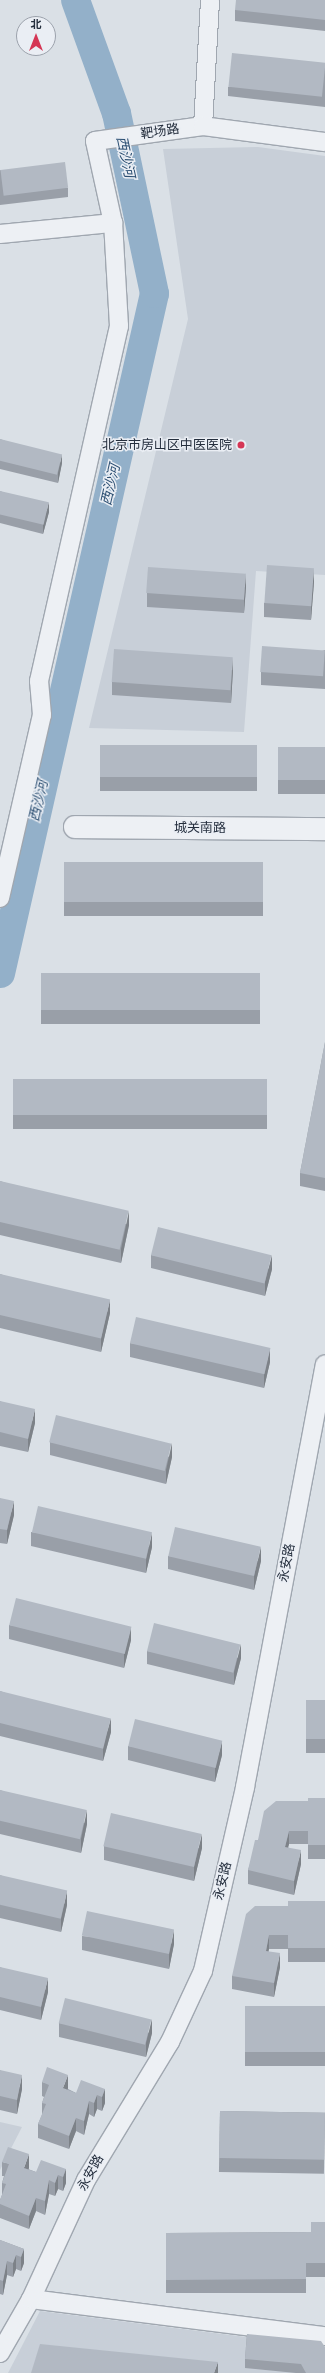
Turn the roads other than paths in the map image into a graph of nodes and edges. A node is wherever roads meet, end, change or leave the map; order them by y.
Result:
1 (210, 0) edge
2 (203, 126) junction
3 (325, 142) edge
4 (114, 223) junction
5 (0, 234) edge
6 (75, 827) dead end
7 (325, 829) edge
8 (0, 898) edge
9 (325, 1365) edge
10 (31, 2299) junction
11 (325, 2336) edge
12 (2, 2344) edge

1 - 2 street
2 - 3 street, 靶场路
2 - 4 street, 靶场路
4 - 5 street
4 - 8 street, 靶场路
6 - 7 street, 城关南路
9 - 10 street, 永安路
10 - 11 street
10 - 12 street, 永安路

